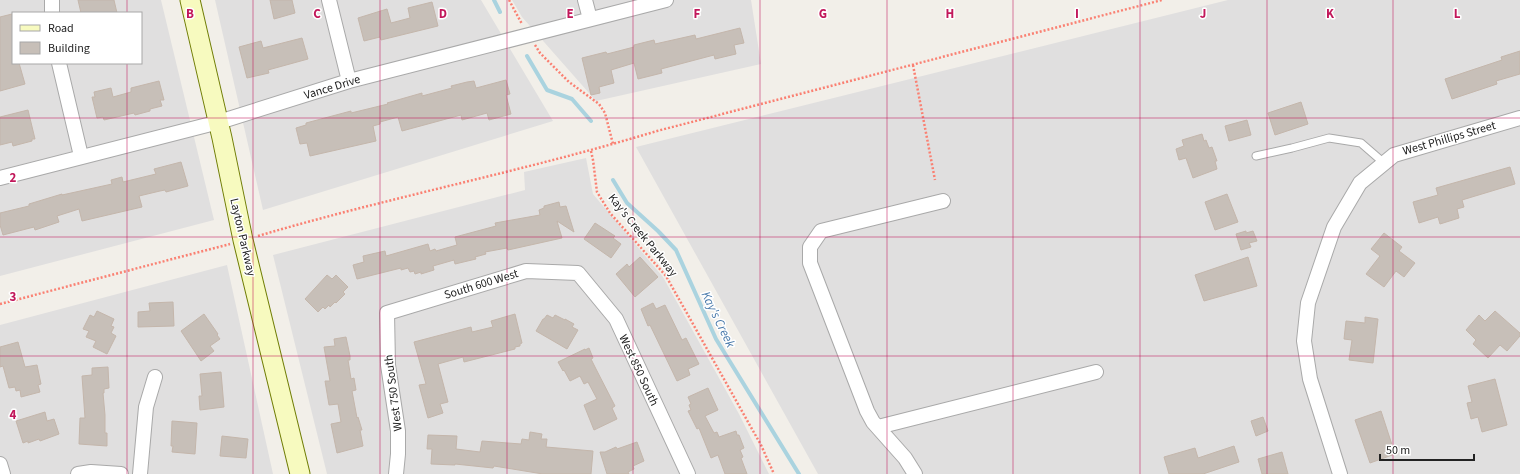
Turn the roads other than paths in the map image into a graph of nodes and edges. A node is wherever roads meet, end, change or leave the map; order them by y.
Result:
1 (52, 0) edge
2 (190, 0) edge
3 (329, 0) edge
4 (585, 0) edge
5 (666, 0) edge
6 (52, 12) edge
7 (590, 19) junction
8 (59, 64) edge
9 (349, 81) junction
10 (1520, 118) edge
11 (219, 122) junction
12 (81, 156) junction
13 (1256, 156) dead end
14 (1384, 163) junction
15 (0, 178) edge
16 (943, 201) dead end
17 (578, 274) joint
18 (387, 313) joint
19 (1096, 372) dead end
20 (155, 377) dead end
21 (878, 427) junction
22 (0, 464) edge
23 (3, 474) edge
24 (78, 474) edge
25 (121, 474) edge
26 (140, 474) edge
27 (300, 474) edge
28 (396, 474) edge
29 (688, 474) edge
30 (914, 474) edge
31 (1340, 474) edge

1 - 6 street
2 - 11 main road, Layton Parkway
3 - 9 street
4 - 7 street
5 - 7 street, Vance Drive
7 - 9 street, Vance Drive
8 - 12 street
9 - 11 street, Vance Drive
10 - 14 street, West Phillips Street
11 - 12 street, Vance Drive
11 - 27 main road, Layton Parkway
12 - 15 street, Vance Drive
13 - 14 lane
14 - 31 street, West Phillips Street
16 - 21 street
17 - 18 street, South 600 West
17 - 29 street, West 850 South
18 - 28 street, West 750 South
19 - 21 street
20 - 26 street
21 - 30 street
22 - 23 street
24 - 25 street

